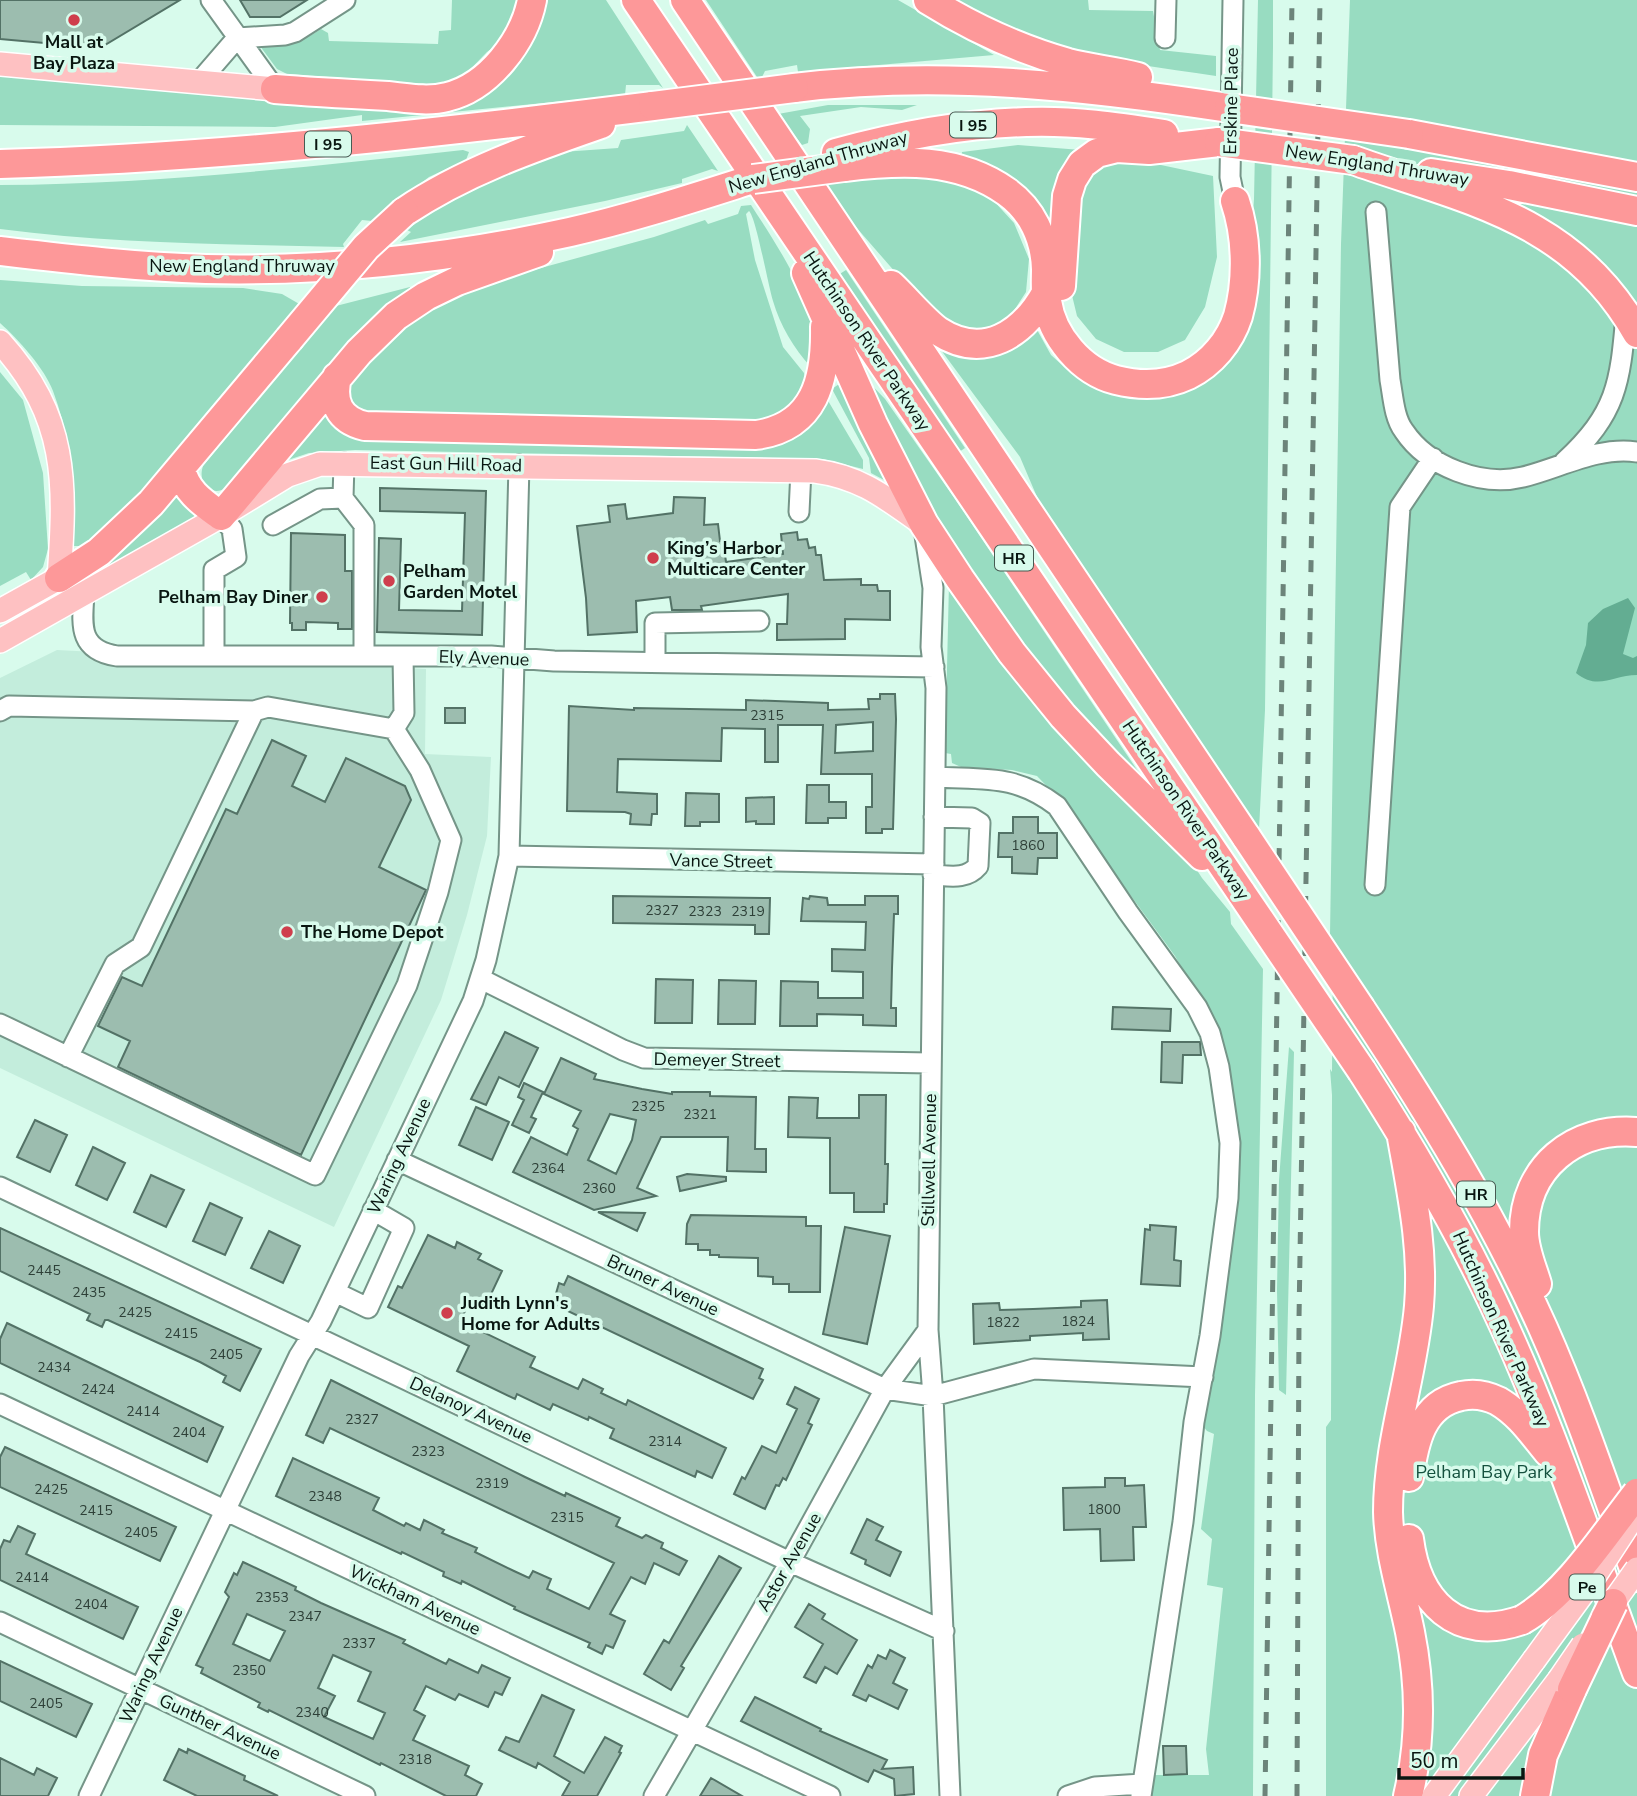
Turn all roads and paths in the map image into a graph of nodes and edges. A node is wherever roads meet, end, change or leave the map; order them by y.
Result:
1 (211, 0) edge
2 (345, 0) edge
3 (532, 0) edge
4 (636, 0) edge
5 (685, 0) edge
6 (929, 0) edge
7 (1166, 0) edge
8 (1233, 0) edge
9 (237, 38) junction
10 (1165, 38) dead end
11 (0, 64) edge
12 (199, 82) junction
13 (1145, 87) junction
14 (275, 89) junction
15 (653, 106) junction
16 (1110, 138) junction
17 (840, 160) junction
18 (0, 164) edge
19 (1408, 175) junction
20 (1637, 177) edge
21 (1236, 201) junction
22 (1637, 211) edge
23 (1376, 212) dead end
24 (639, 214) junction
25 (786, 222) junction
26 (0, 251) edge
27 (857, 255) junction
28 (1046, 293) junction
29 (825, 321) junction
30 (1632, 323) edge
31 (0, 342) edge
32 (337, 377) junction
33 (1637, 452) edge
34 (1433, 458) junction
35 (344, 463) junction
36 (1563, 463) junction
37 (519, 465) junction
38 (181, 469) junction
39 (801, 470) junction
40 (343, 498) junction
41 (799, 512) dead end
42 (221, 516) junction
43 (924, 524) junction
44 (273, 525) dead end
45 (60, 578) junction
46 (84, 594) junction
47 (0, 611) edge
48 (759, 621) dead end
49 (0, 641) edge
50 (214, 654) junction
51 (364, 656) junction
52 (403, 656) junction
53 (515, 658) junction
54 (655, 663) junction
55 (934, 667) junction
56 (0, 711) edge
57 (254, 711) junction
58 (394, 729) junction
59 (935, 777) junction
60 (934, 817) junction
61 (509, 856) junction
62 (933, 870) junction
63 (1375, 886) dead end
64 (1242, 894) junction
65 (481, 979) junction
66 (0, 1024) edge
67 (68, 1057) junction
68 (930, 1063) junction
69 (1401, 1132) junction
70 (1637, 1132) edge
71 (397, 1160) junction
72 (0, 1187) edge
73 (373, 1210) junction
74 (335, 1292) junction
75 (928, 1330) junction
76 (312, 1335) junction
77 (1203, 1377) junction
78 (885, 1390) junction
79 (1568, 1391) junction
80 (933, 1396) junction
81 (0, 1404) edge
82 (1560, 1466) junction
83 (1637, 1493) edge
84 (225, 1510) junction
85 (1637, 1511) edge
86 (790, 1562) junction
87 (1637, 1569) edge
88 (1637, 1579) edge
89 (1613, 1604) junction
90 (0, 1622) edge
91 (944, 1631) junction
92 (1637, 1673) edge
93 (1565, 1684) junction
94 (140, 1689) junction
95 (692, 1730) junction
96 (1142, 1790) edge
97 (89, 1796) edge
98 (365, 1796) edge
99 (654, 1796) edge
100 (830, 1796) edge
101 (950, 1796) edge
102 (1068, 1796) edge
103 (1408, 1796) edge
104 (1434, 1796) edge
105 (1471, 1796) edge
106 (1535, 1796) edge

1 - 9 street
2 - 9 street
3 - 14 highway
4 - 25 highway, Hutchinson River Parkway / HR
5 - 27 highway, Hutchinson River Parkway / HR
6 - 13 highway
7 - 10 street
8 - 21 street, Erskine Place
9 - 12 street
9 - 14 street
11 - 12 main road
12 - 14 main road
13 - 15 highway, I 95, bridge
13 - 20 highway, New England Thruway, bridge
15 - 18 highway, I 95
15 - 38 highway, bridge
16 - 17 highway, New England Thruway / I 95
16 - 19 highway, New England Thruway, bridge
16 - 21 highway
17 - 24 highway, New England Thruway / I 95, bridge
17 - 28 highway
19 - 22 highway, New England Thruway
19 - 30 highway
21 - 28 highway
23 - 34 street
24 - 26 highway, New England Thruway / I 95
24 - 32 highway
25 - 29 highway
25 - 64 highway, Hutchinson River Parkway / HR
27 - 28 highway
27 - 79 highway, Hutchinson River Parkway / HR, bridge
29 - 32 highway
29 - 43 highway
30 - 36 street
31 - 45 main road
32 - 42 highway
33 - 36 street
34 - 36 street
34 - 63 street
35 - 37 main road, East Gun Hill Road
35 - 40 street
35 - 42 main road, East Gun Hill Road
37 - 39 main road, East Gun Hill Road
37 - 53 street, Waring Avenue
38 - 42 highway
38 - 45 highway
39 - 41 street
39 - 43 main road, East Gun Hill Road
40 - 44 street
40 - 51 street
42 - 46 main road, East Gun Hill Road
42 - 50 street
43 - 55 street, Stillwell Avenue
43 - 64 highway
45 - 47 main road
46 - 49 main road, East Gun Hill Road
46 - 50 street, Ely Avenue
48 - 54 street
50 - 51 street, Ely Avenue
51 - 52 street, Ely Avenue
52 - 53 street, Ely Avenue
52 - 58 street
53 - 54 street, Ely Avenue
53 - 61 street, Waring Avenue
54 - 55 street, Ely Avenue
55 - 59 street, Stillwell Avenue
56 - 57 street
57 - 58 street
57 - 67 street
58 - 67 street
59 - 60 street, Stillwell Avenue
59 - 77 street
60 - 62 street, Stillwell Avenue
60 - 62 street, Vance Street
61 - 62 street, Vance Street
61 - 65 street, Waring Avenue
62 - 68 street, Stillwell Avenue
64 - 69 highway, Hutchinson River Parkway / HR, bridge
65 - 68 street, Demeyer Street
65 - 71 street, Waring Avenue
66 - 67 street
68 - 75 street, Stillwell Avenue
69 - 82 highway, Hutchinson River Parkway / HR
69 - 103 highway
70 - 79 highway
71 - 73 street, Waring Avenue
71 - 78 street, Bruner Avenue
72 - 76 street, Delanoy Avenue
73 - 74 street, Waring Avenue
73 - 74 street
74 - 76 street, Waring Avenue
75 - 78 street, Astor Avenue
75 - 80 street, Stillwell Avenue
76 - 84 street, Waring Avenue
76 - 86 street, Delanoy Avenue
77 - 80 street
77 - 96 street
78 - 80 street, Bruner Avenue
78 - 86 street, Astor Avenue
79 - 88 highway, Hutchinson River Parkway / HR
80 - 91 street, Stillwell Avenue
81 - 84 street, Wickham Avenue
82 - 83 highway, bridge
82 - 92 highway, Hutchinson River Parkway / HR
84 - 94 street, Waring Avenue
84 - 95 street, Wickham Avenue
85 - 104 main road, Pe, bridge
86 - 91 street, Delanoy Avenue
86 - 95 street, Astor Avenue
87 - 89 main road, Pe, bridge
88 - 89 highway, bridge
89 - 93 highway, bridge
90 - 94 street, Gunther Avenue
91 - 101 street, Stillwell Avenue
93 - 105 main road
93 - 106 highway
94 - 97 street, Waring Avenue
94 - 98 street, Gunther Avenue
95 - 99 street, Astor Avenue
95 - 100 street, Wickham Avenue
96 - 102 street

